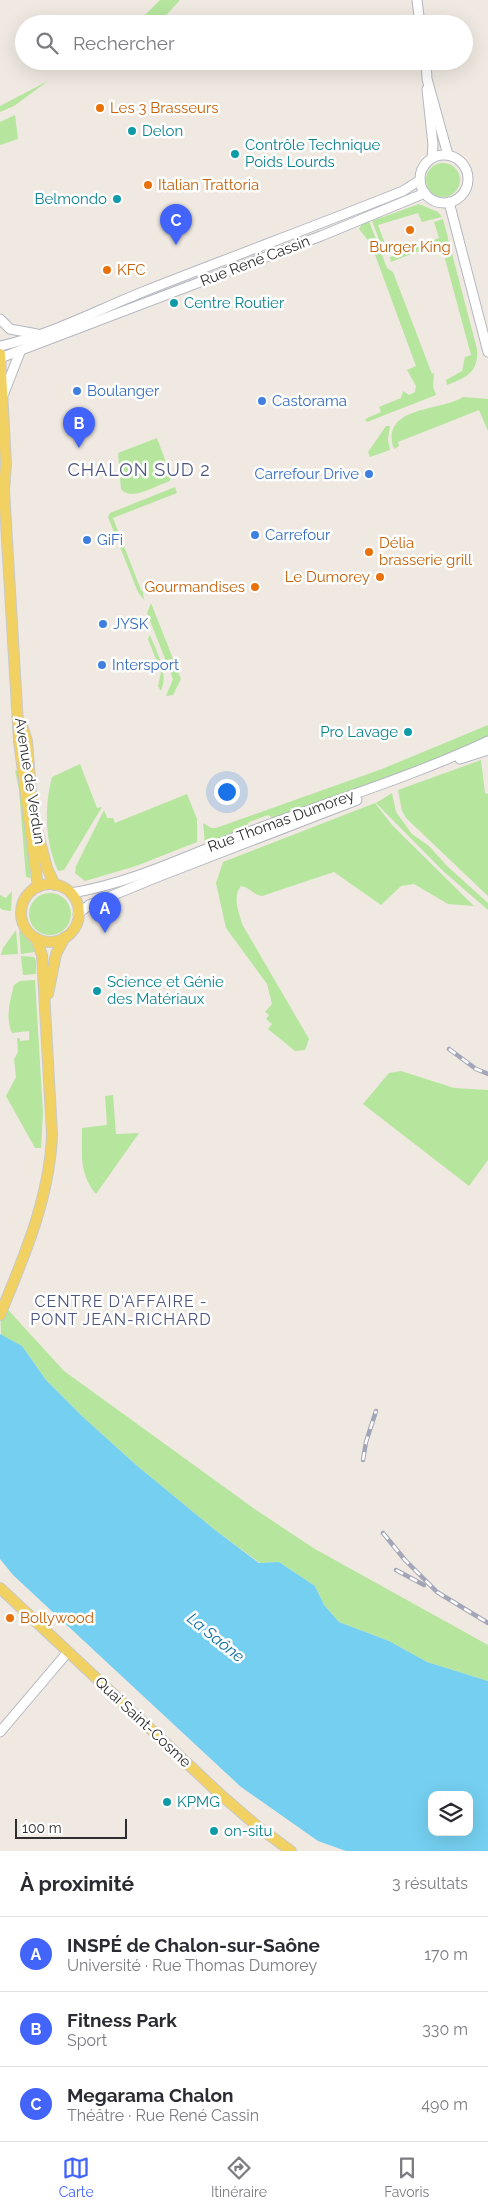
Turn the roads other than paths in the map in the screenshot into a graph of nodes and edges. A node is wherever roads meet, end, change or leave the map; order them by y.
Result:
1 (417, 0) edge
2 (419, 15) edge
3 (426, 70) edge
4 (427, 79) junction
5 (448, 155) junction
6 (432, 158) junction
7 (420, 180) junction
8 (425, 192) junction
9 (449, 202) junction
10 (240, 255) junction
11 (212, 277) junction
12 (147, 290) junction
13 (108, 317) junction
14 (0, 319) edge
15 (42, 334) junction
16 (0, 346) edge
17 (20, 352) junction
18 (488, 352) edge
19 (0, 354) edge
20 (0, 358) edge
21 (4, 394) junction
22 (0, 474) edge
23 (4, 490) junction
24 (18, 706) junction
25 (488, 741) edge
26 (488, 750) edge
27 (54, 885) junction
28 (38, 887) junction
29 (71, 893) junction
30 (78, 914) junction
31 (65, 937) junction
32 (36, 938) junction
33 (46, 1022) junction
34 (0, 1315) edge
35 (0, 1589) edge
36 (67, 1653) junction
37 (0, 1732) edge
38 (291, 1851) edge

1 - 2 main road
3 - 4 main road
4 - 5 main road
4 - 6 main road
5 - 6 main road
5 - 9 main road
6 - 7 main road
7 - 8 main road
7 - 10 main road, Rue René Cassin
8 - 9 main road
8 - 11 main road, Rue René Cassin
9 - 18 main road
10 - 11 main road
10 - 12 main road, Rue René Cassin
11 - 13 main road, Rue René Cassin
12 - 13 main road
12 - 15 main road, Rue René Cassin
13 - 17 main road, Rue René Cassin
14 - 15 main road
15 - 16 main road, Rue René Cassin
17 - 20 main road, Rue René Cassin
17 - 21 main road
19 - 20 main road, Avenue de Verdun
20 - 21 main road, Avenue de Verdun
21 - 23 main road, Avenue de Verdun
22 - 23 main road, Avenue de Verdun
23 - 24 main road, Avenue de Verdun
24 - 27 main road, Avenue de Verdun
24 - 28 main road, Avenue de Verdun
25 - 29 main road, Rue Thomas Dumorey
26 - 30 main road, Rue Thomas Dumorey
27 - 28 main road
27 - 29 main road
28 - 32 main road
29 - 30 main road
30 - 31 main road
31 - 32 main road
31 - 33 main road
32 - 33 main road
33 - 34 main road
35 - 36 main road, Quai Saint-Cosme
36 - 37 main road
36 - 38 main road, Quai Saint-Cosme

